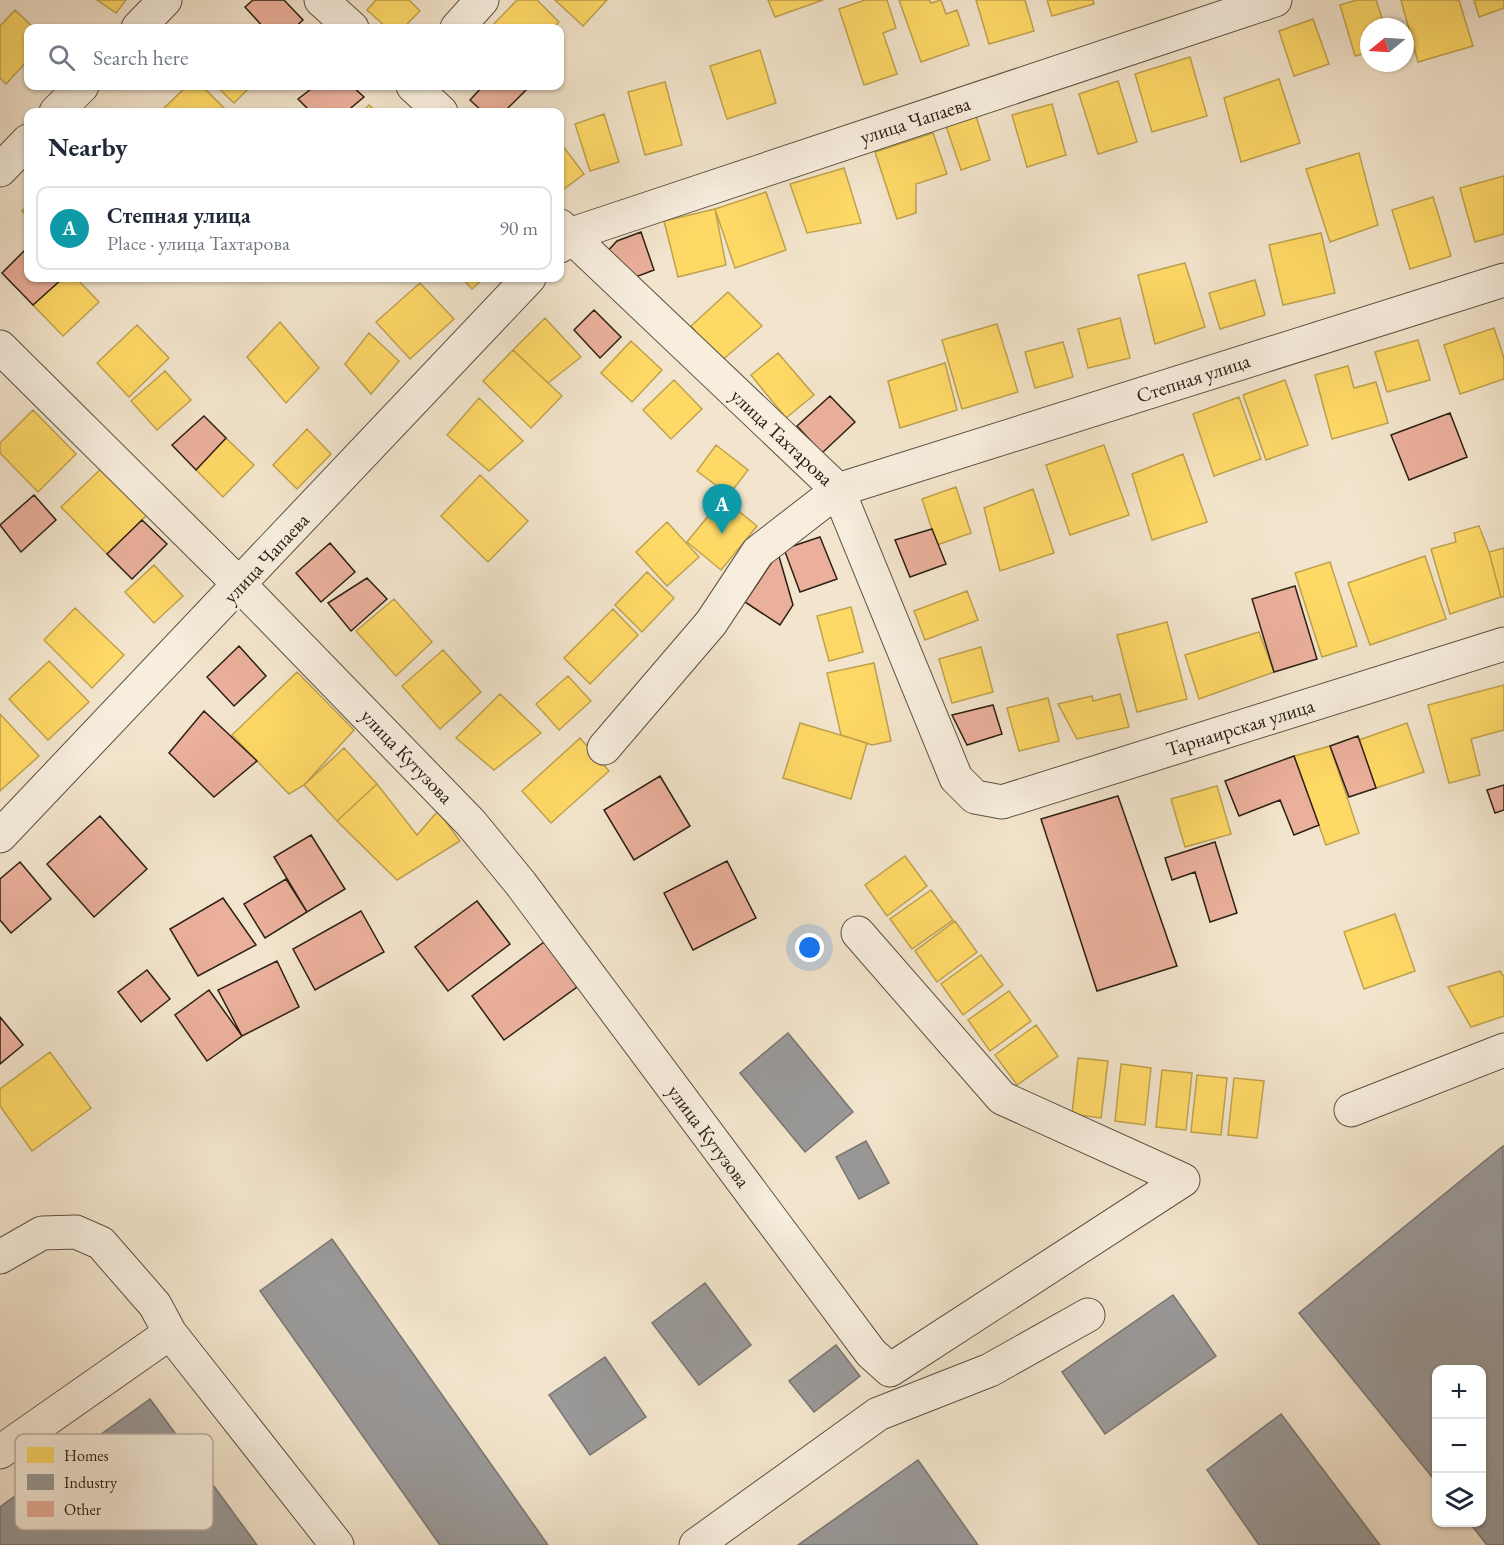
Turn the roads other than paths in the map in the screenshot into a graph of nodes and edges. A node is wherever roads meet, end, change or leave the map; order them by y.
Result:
1 (165, 0) edge
2 (321, 0) edge
3 (482, 0) edge
4 (1275, 0) edge
5 (142, 24) edge
6 (348, 24) edge
7 (461, 24) edge
8 (78, 90) edge
9 (417, 90) edge
10 (60, 108) edge
11 (437, 108) edge
12 (24, 145) edge
13 (0, 170) edge
14 (564, 236) edge
15 (564, 237) edge
16 (1504, 280) edge
17 (526, 282) edge
18 (0, 347) edge
19 (838, 490) junction
20 (240, 585) junction
21 (1504, 644) edge
22 (604, 748) dead end
23 (975, 797) joint
24 (0, 836) edge
25 (858, 933) dead end
26 (1504, 1050) edge
27 (1351, 1110) dead end
28 (0, 1257) edge
29 (1088, 1315) dead end
30 (170, 1333) junction
31 (26, 1434) edge
32 (15, 1442) edge
33 (0, 1452) edge
34 (336, 1545) edge
35 (696, 1545) edge

1 - 5 street
2 - 6 street
3 - 7 street
4 - 14 street, улица Чапаева
8 - 10 street
9 - 11 street
12 - 13 street
15 - 19 street, улица Тахтарова
16 - 19 street, Степная улица
17 - 20 street, улица Чапаева
18 - 20 street, улица Кутузова
19 - 22 street, Степная улица
19 - 23 street, улица Тахтарова
20 - 24 street, улица Чапаева
20 - 25 street, улица Кутузова
21 - 23 street, Тарнаирская улица
26 - 27 street
28 - 30 street
29 - 35 street
30 - 31 street
30 - 34 street
32 - 33 street

